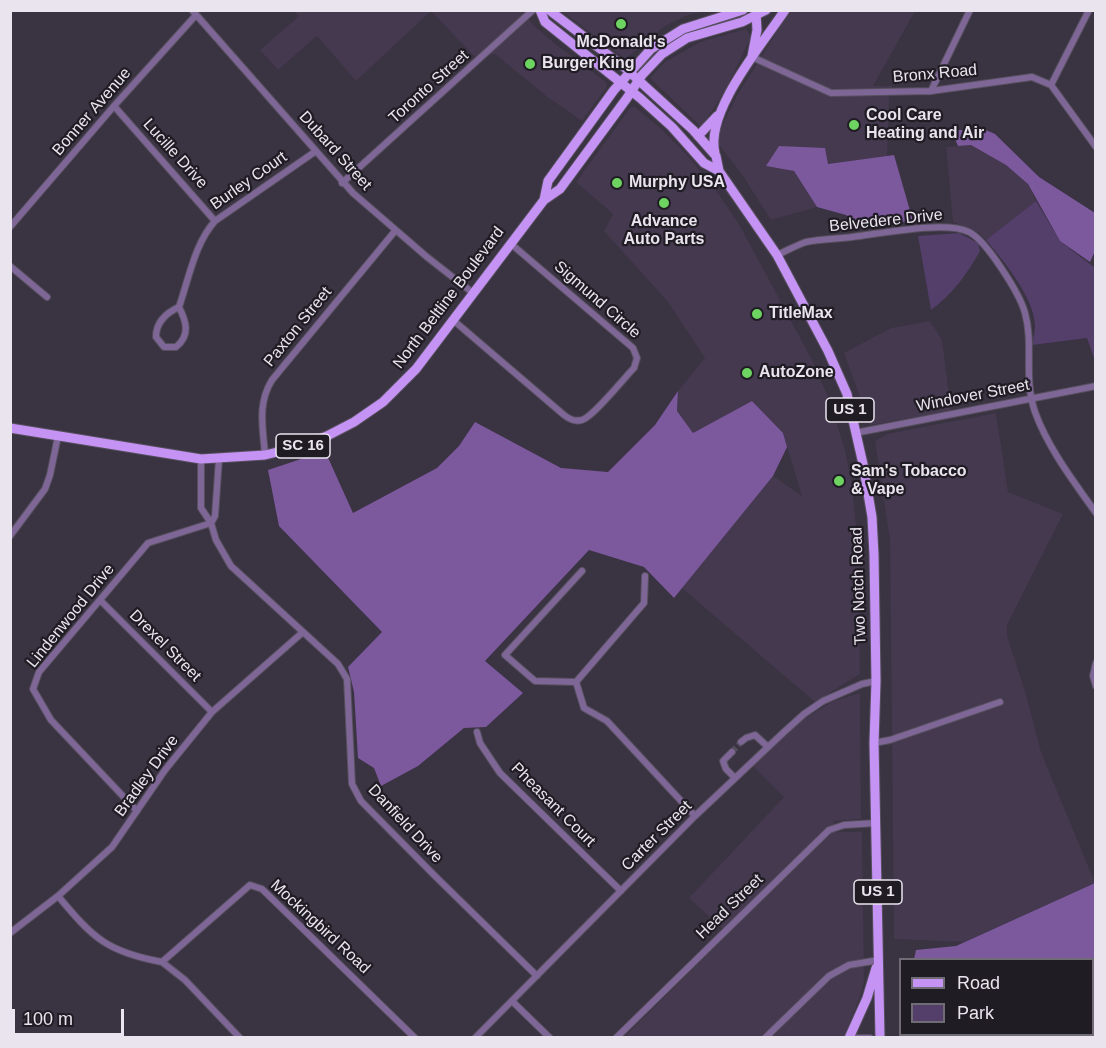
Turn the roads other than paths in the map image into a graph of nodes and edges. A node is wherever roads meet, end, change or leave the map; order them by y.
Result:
1 (533, 10) edge
2 (540, 10) edge
3 (549, 10) edge
4 (743, 10) edge
5 (766, 10) edge
6 (785, 10) edge
7 (970, 10) edge
8 (1089, 10) edge
9 (194, 13) edge
10 (755, 13) edge
11 (752, 57) junction
12 (626, 70) junction
13 (640, 77) junction
14 (621, 82) junction
15 (1051, 85) junction
16 (632, 91) junction
17 (931, 91) junction
18 (114, 106) junction
19 (719, 114) junction
20 (698, 136) junction
21 (1095, 147) edge
22 (316, 151) junction
23 (716, 156) junction
24 (719, 171) junction
25 (342, 183) junction
26 (544, 200) junction
27 (216, 220) junction
28 (10, 227) edge
29 (395, 231) junction
30 (510, 243) junction
31 (777, 255) junction
32 (10, 266) edge
33 (473, 293) junction
34 (47, 297) dead end
35 (179, 307) junction
36 (453, 320) junction
37 (1095, 386) edge
38 (1031, 398) junction
39 (10, 428) edge
40 (855, 434) junction
41 (58, 436) junction
42 (266, 455) junction
43 (201, 459) junction
44 (219, 459) junction
45 (1095, 513) edge
46 (211, 523) junction
47 (10, 536) edge
48 (582, 572) dead end
49 (645, 576) dead end
50 (100, 600) junction
51 (303, 632) junction
52 (1095, 663) edge
53 (876, 681) junction
54 (576, 682) junction
55 (1095, 686) edge
56 (999, 702) dead end
57 (212, 712) junction
58 (477, 732) dead end
59 (741, 742) dead end
60 (874, 743) junction
61 (768, 747) junction
62 (732, 752) tunnel mouth
63 (735, 778) junction
64 (137, 811) junction
65 (695, 816) junction
66 (877, 823) junction
67 (621, 891) junction
68 (58, 896) junction
69 (10, 933) edge
70 (879, 960) junction
71 (162, 963) junction
72 (537, 975) junction
73 (512, 1001) junction
74 (240, 1038) edge
75 (415, 1038) edge
76 (475, 1038) edge
77 (550, 1038) edge
78 (616, 1038) edge
79 (765, 1038) edge
80 (849, 1038) edge
81 (856, 1038) edge
82 (870, 1038) edge
83 (880, 1038) edge

1 - 25 street, Toronto Street
2 - 14 main road, Two Notch Road
3 - 12 main road
4 - 12 main road
5 - 10 main road, North Beltline Boulevard
6 - 11 main road
7 - 17 street
8 - 15 street
9 - 18 street, Bonner Avenue
9 - 22 street, Dubard Street
10 - 11 main road
10 - 13 main road, North Beltline Boulevard
11 - 17 street, Bronx Road
11 - 19 main road
12 - 13 main road
12 - 14 main road
13 - 16 main road, North Beltline Boulevard / SC 16
13 - 20 main road
14 - 16 main road, Two Notch Road
14 - 26 main road
15 - 17 street, Bronx Road
15 - 21 street
16 - 24 main road, Two Notch Road
16 - 26 main road, North Beltline Boulevard / SC 16
18 - 27 street, Lucille Drive
18 - 28 street, Bonner Avenue
19 - 20 main road
19 - 23 main road, Two Notch Road
20 - 23 main road
22 - 25 street, Dubard Street
22 - 27 street, Burley Court
23 - 24 main road, Two Notch Road / US 1
24 - 31 main road, Two Notch Road / US 1
25 - 29 street, Dubard Street
26 - 30 main road, North Beltline Boulevard / SC 16
27 - 35 street, Burley Court
29 - 33 street, Dubard Street
29 - 42 street, Paxton Street
30 - 33 main road, North Beltline Boulevard / SC 16
30 - 36 street, Sigmund Circle
31 - 38 street, Belvedere Drive
31 - 40 main road, Two Notch Road / US 1
32 - 34 street
33 - 36 main road, North Beltline Boulevard / SC 16
35 - 35 street, Burley Court
36 - 42 main road, North Beltline Boulevard / SC 16
37 - 38 street, Windover Street
38 - 40 street, Windover Street
38 - 45 street, Belvedere Drive
39 - 41 main road, North Beltline Boulevard / SC 16
40 - 53 main road, Two Notch Road / US 1
41 - 43 main road, North Beltline Boulevard / SC 16
41 - 47 street
42 - 44 main road, North Beltline Boulevard / SC 16
43 - 44 main road, North Beltline Boulevard / SC 16
43 - 46 street, Danfield Drive
44 - 46 street
46 - 50 street, Lindenwood Drive
46 - 51 street, Danfield Drive
48 - 54 street
49 - 54 street
50 - 57 street, Drexel Street
50 - 64 street, Lindenwood Drive
51 - 57 street, Bradley Drive
51 - 72 street, Danfield Drive
52 - 55 street
53 - 60 main road, Two Notch Road / US 1
53 - 61 street, Carter Street
54 - 65 street
56 - 60 street
57 - 64 street, Bradley Drive
58 - 67 street, Pheasant Court
59 - 61 street
60 - 66 main road, Two Notch Road / US 1
61 - 63 street, Carter Street
62 - 63 street
63 - 65 street, Carter Street
64 - 68 street, Bradley Drive
65 - 67 street, Carter Street
66 - 70 main road, Two Notch Road / US 1
66 - 78 street, Head Street
67 - 72 street, Carter Street
68 - 69 street, Bradley Drive
68 - 71 street
70 - 79 street
70 - 80 main road
70 - 83 main road, Two Notch Road / US 1
71 - 74 street
71 - 75 street, Mockingbird Road
72 - 73 street, Carter Street
73 - 76 street, Carter Street
73 - 77 street
81 - 82 street

